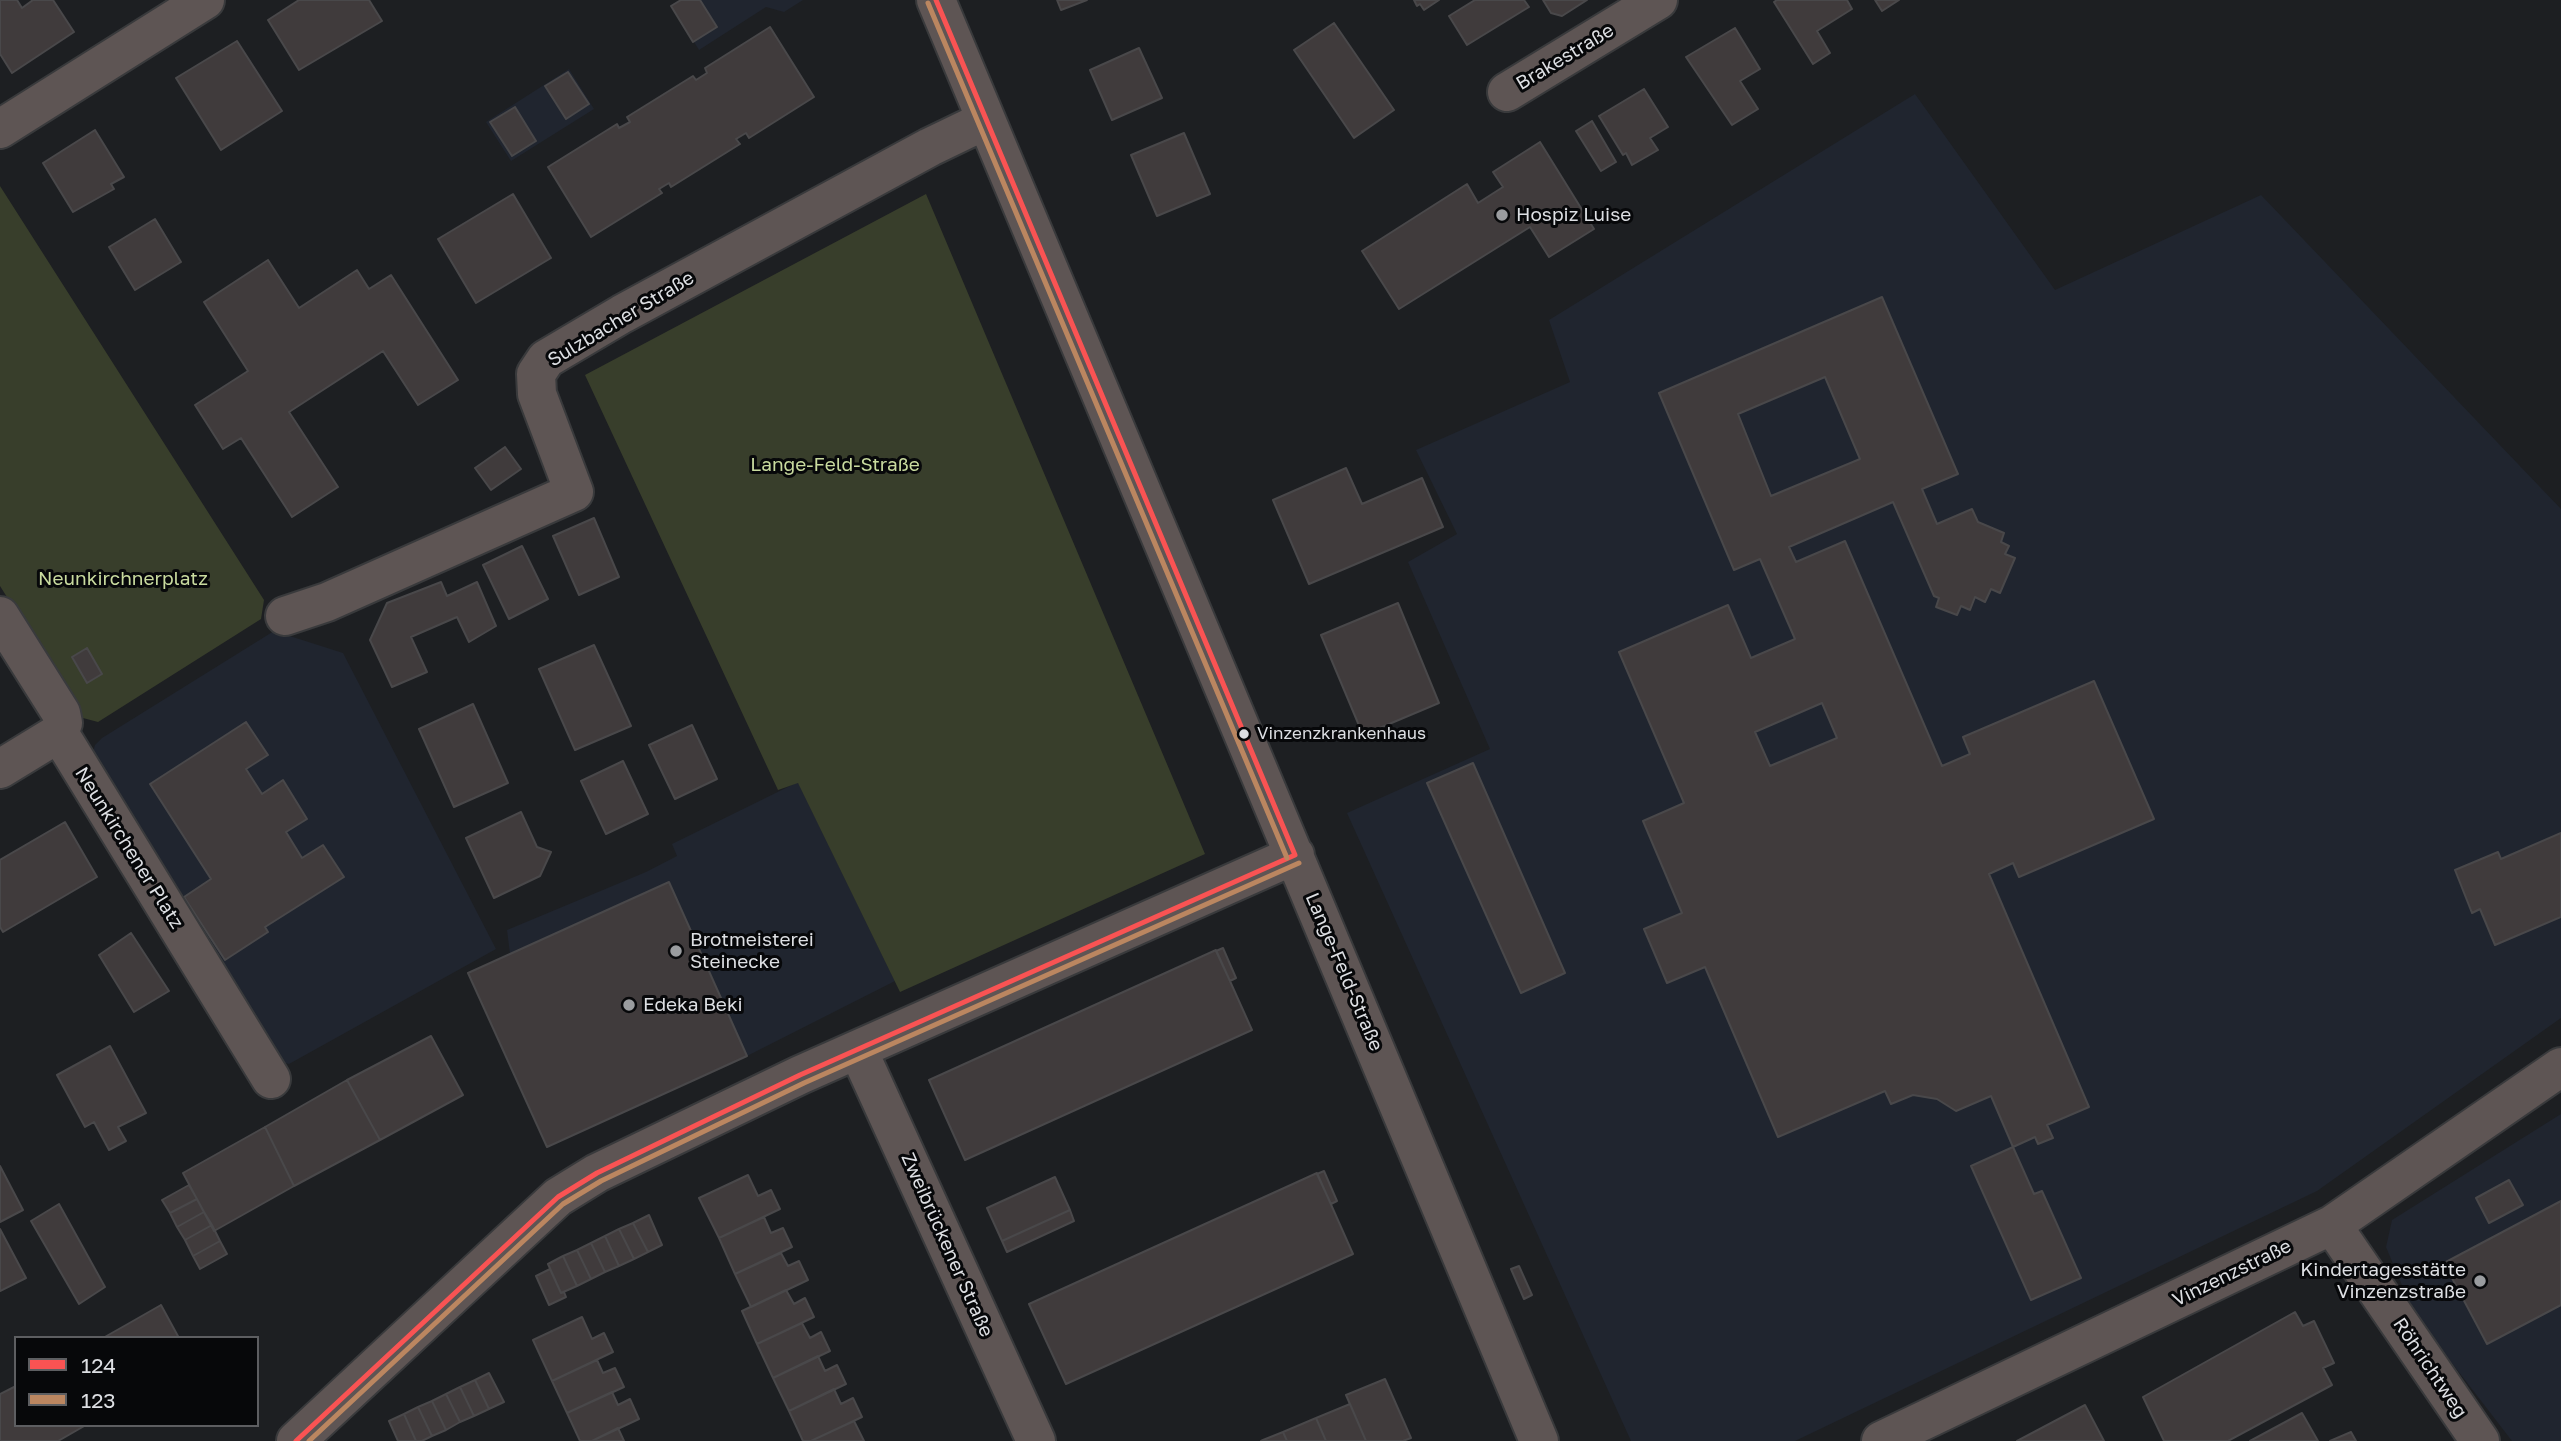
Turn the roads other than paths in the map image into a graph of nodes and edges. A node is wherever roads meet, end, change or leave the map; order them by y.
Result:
1 (205, 0) edge
2 (936, 0) edge
3 (1658, 0) edge
4 (1507, 92) dead end
5 (986, 120) junction
6 (0, 128) edge
7 (0, 616) edge
8 (285, 616) dead end
9 (58, 733) junction
10 (0, 769) edge
11 (1295, 855) junction
12 (858, 1050) junction
13 (2561, 1066) edge
14 (271, 1079) dead end
15 (2332, 1225) junction
16 (2478, 1440) edge
17 (296, 1441) edge
18 (1036, 1441) edge
19 (1539, 1441) edge
20 (1881, 1441) edge

1 - 6 street
2 - 5 street, Lange-Feld-Straße
3 - 4 street, Brakestraße
5 - 8 street, Sulzbacher Straße
5 - 11 street, Lange-Feld-Straße
7 - 9 street, Neunkirchener Platz
9 - 10 street
9 - 14 street, Neunkirchener Platz
11 - 12 street
11 - 19 street, Lange-Feld-Straße
12 - 17 street
12 - 18 street, Zweibrückener Straße
13 - 15 street, Vinzenzstraße
15 - 16 street, Röhrichtweg
15 - 20 street, Vinzenzstraße

